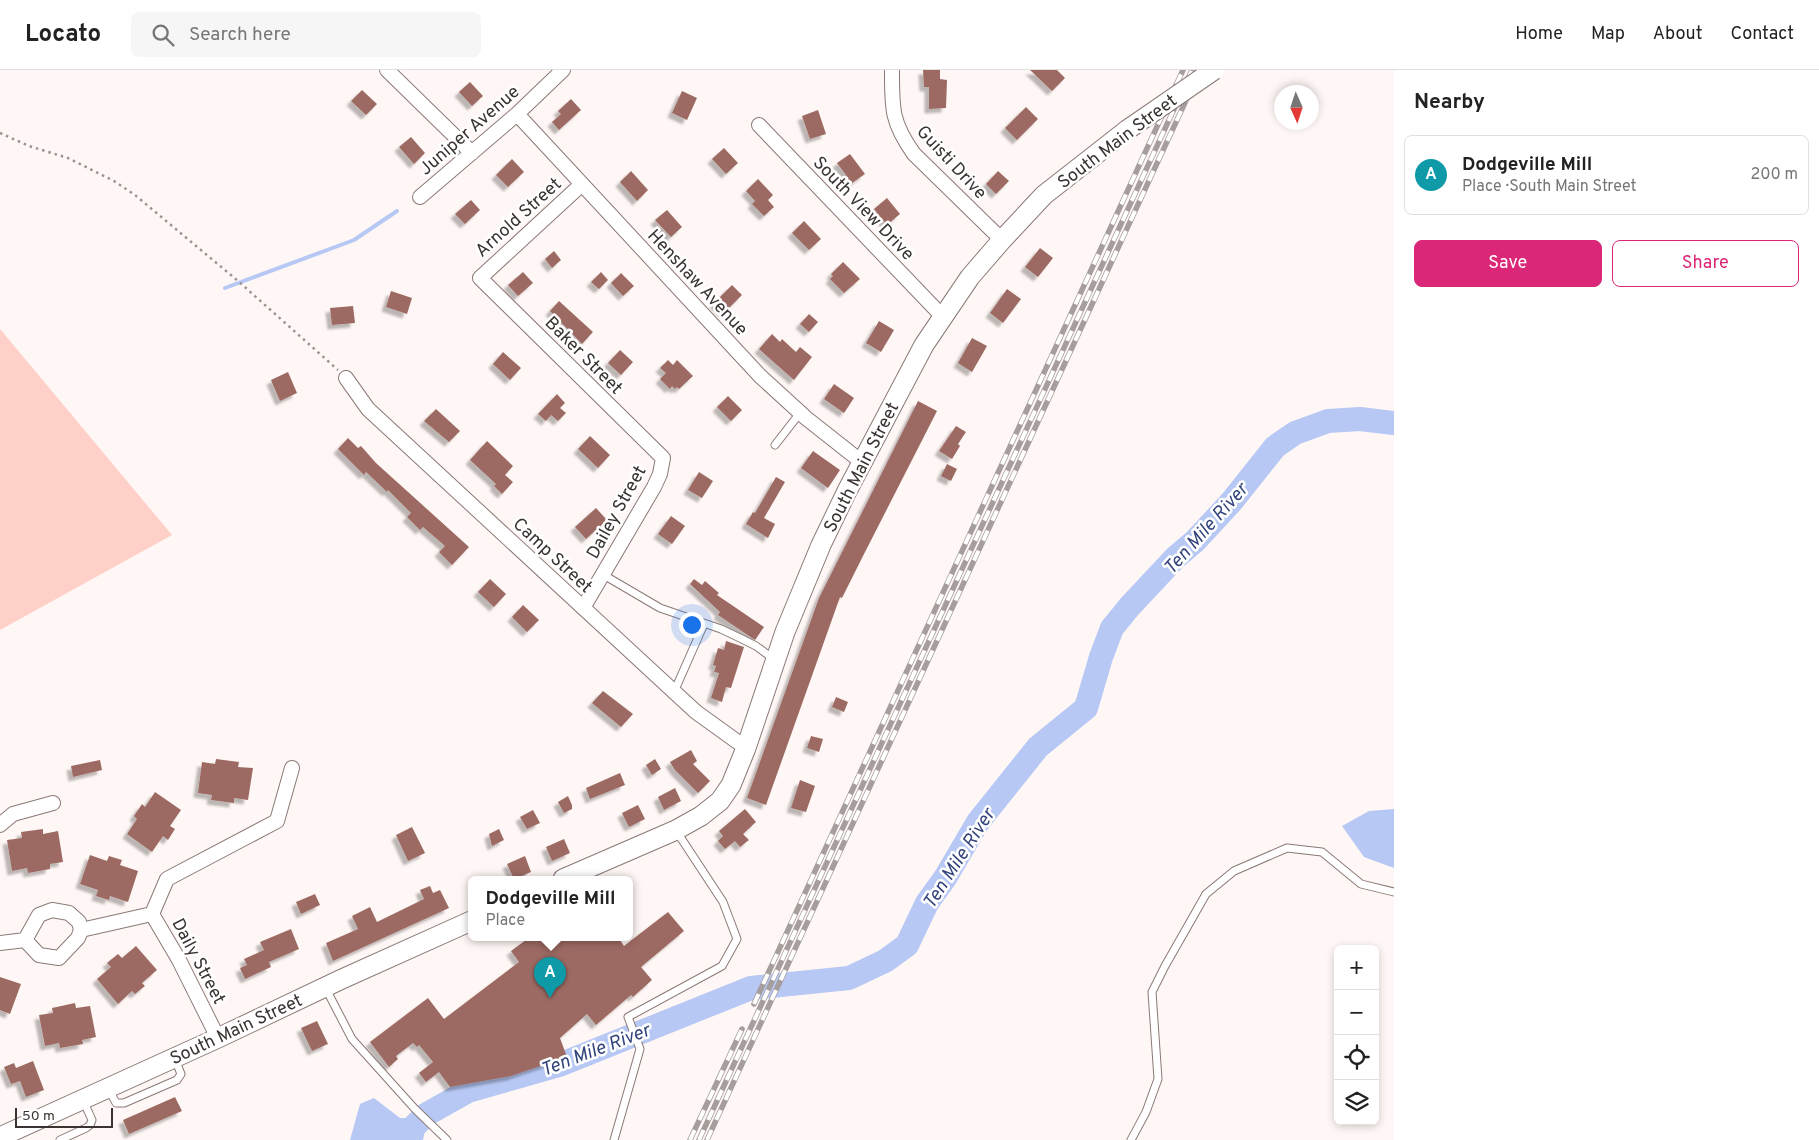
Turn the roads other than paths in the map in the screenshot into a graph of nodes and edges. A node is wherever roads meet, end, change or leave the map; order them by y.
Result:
1 (387, 70) edge
2 (563, 70) edge
3 (892, 70) edge
4 (1214, 70) edge
5 (517, 114) junction
6 (759, 126) dead end
7 (472, 153) junction
8 (582, 184) junction
9 (420, 197) dead end
10 (1002, 240) junction
11 (480, 278) joint
12 (943, 317) junction
13 (346, 378) road end
14 (800, 413) junction
15 (776, 445) dead end
16 (663, 458) joint
17 (863, 462) junction
18 (602, 574) junction
19 (582, 608) junction
20 (704, 624) junction
21 (775, 660) junction
22 (674, 693) junction
23 (746, 748) junction
24 (292, 768) dead end
25 (54, 803) dead end
26 (0, 824) edge
27 (676, 830) junction
28 (570, 876) edge
29 (1394, 892) edge
30 (152, 914) junction
31 (468, 922) edge
32 (81, 930) junction
33 (25, 940) junction
34 (0, 943) edge
35 (325, 987) junction
36 (218, 1038) junction
37 (82, 1099) junction
38 (1, 1132) edge
39 (60, 1140) edge
40 (447, 1140) edge
41 (614, 1140) edge
42 (1131, 1140) edge

1 - 7 street
2 - 5 street, Juniper Avenue
3 - 10 street, Guisti Drive
4 - 10 main road, South Main Street, bridge
5 - 7 street, Juniper Avenue
5 - 8 street, Henshaw Avenue
6 - 12 street, South View Drive
7 - 9 street, Juniper Avenue
8 - 11 street, Arnold Street
8 - 14 street, Henshaw Avenue
10 - 12 main road, South Main Street
11 - 16 street, Baker Street
12 - 17 main road, South Main Street
13 - 19 street, Camp Street
14 - 15 lane
14 - 17 street, Henshaw Avenue
16 - 18 street, Dailey Street
17 - 21 main road, South Main Street
18 - 19 street, Dailey Street
18 - 20 lane
19 - 22 street, Camp Street
20 - 21 lane
20 - 22 lane
21 - 23 main road, South Main Street
22 - 23 street, Camp Street
23 - 27 main road, South Main Street
24 - 30 street
25 - 26 street
27 - 28 main road, South Main Street
27 - 41 lane
29 - 42 lane
30 - 32 street, Daily Street
30 - 36 street, Daily Street
31 - 35 main road, South Main Street
32 - 33 street
32 - 33 street
33 - 34 street
35 - 36 main road, South Main Street
35 - 40 lane
36 - 37 main road, South Main Street
37 - 38 main road, South Main Street
37 - 39 lane

